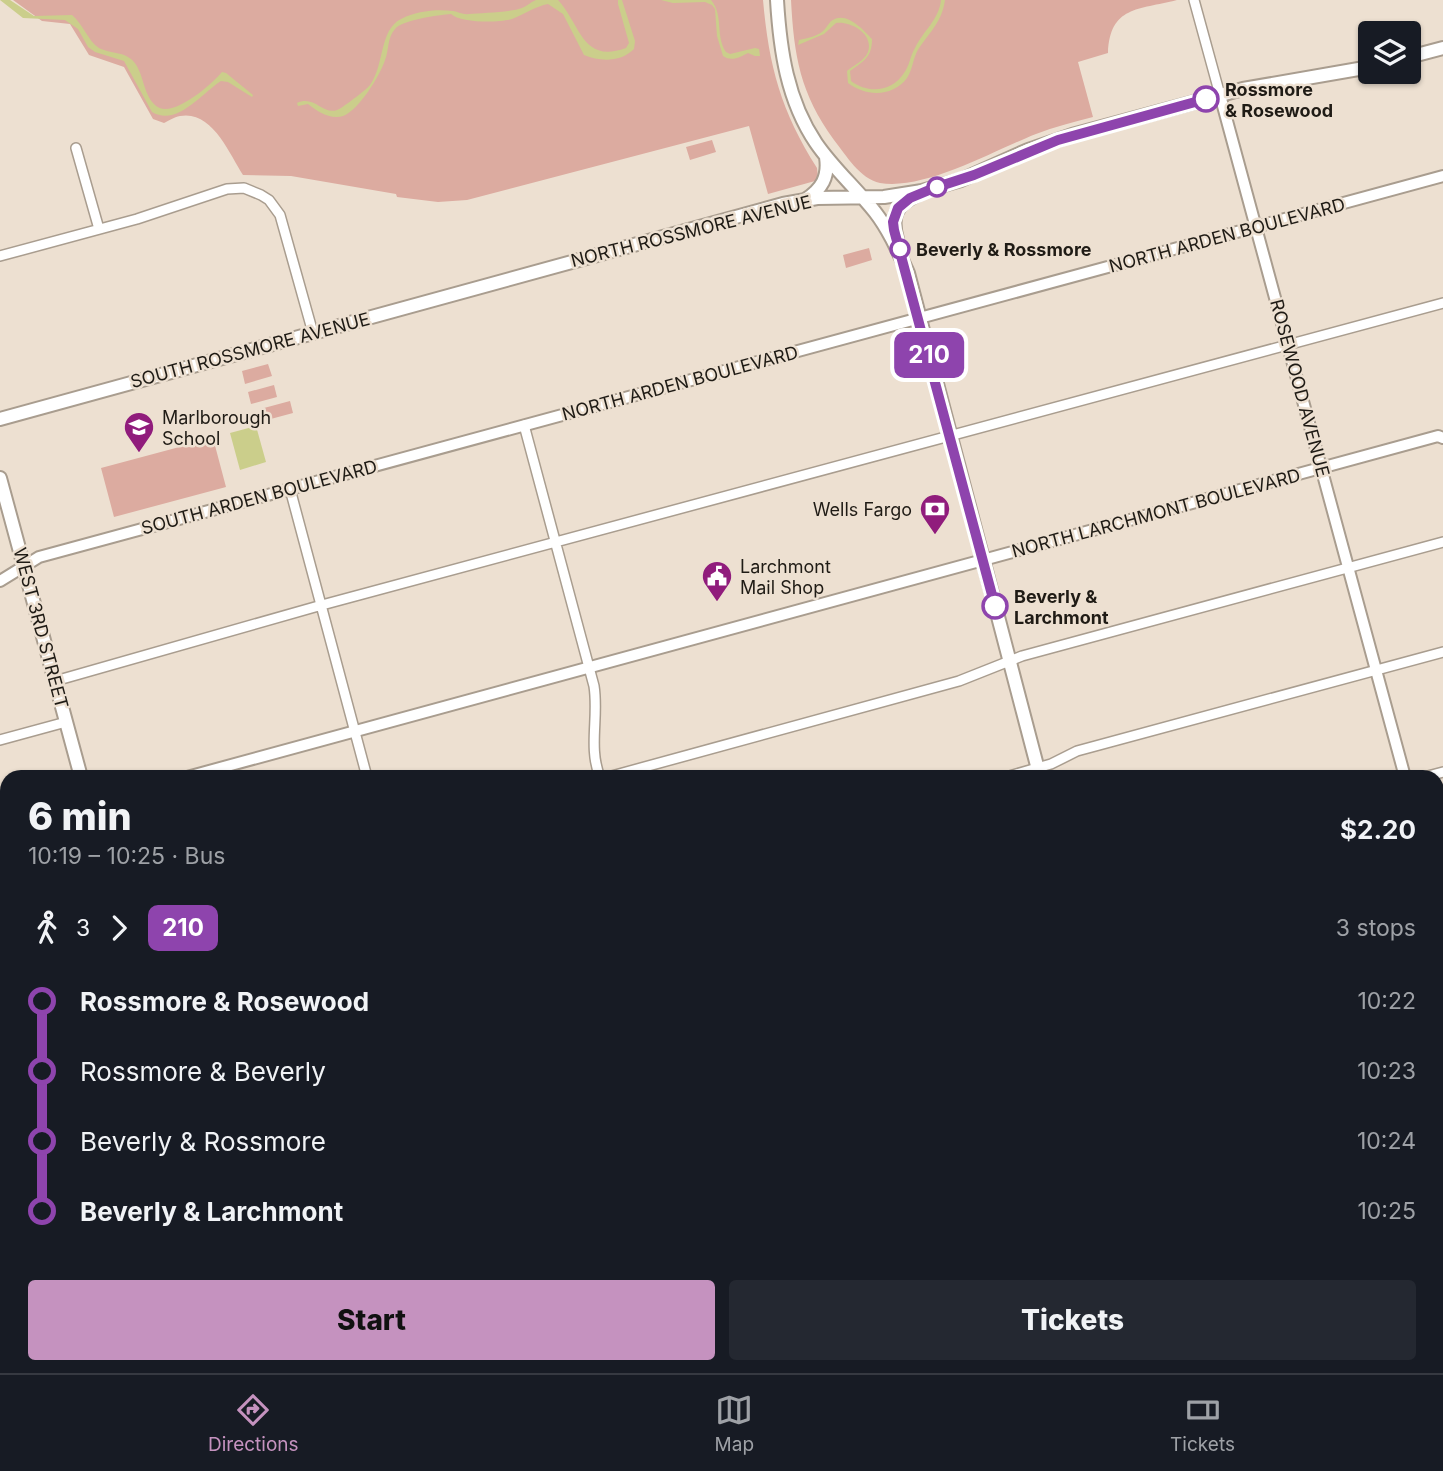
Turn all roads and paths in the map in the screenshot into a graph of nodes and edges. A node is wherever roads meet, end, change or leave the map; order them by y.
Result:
1 (777, 0) edge
2 (1194, 0) edge
3 (1443, 48) edge
4 (1421, 54) edge
5 (1358, 69) edge
6 (1220, 95) junction
7 (76, 148) dead end
8 (826, 157) junction
9 (1443, 176) edge
10 (934, 188) junction
11 (861, 197) junction
12 (805, 200) junction
13 (1256, 227) junction
14 (99, 229) junction
15 (0, 256) edge
16 (908, 273) junction
17 (499, 281) joint
18 (1443, 303) edge
19 (919, 318) junction
20 (313, 333) junction
21 (1288, 345) junction
22 (0, 419) edge
23 (524, 425) junction
24 (1441, 434) edge
25 (951, 436) junction
26 (1321, 468) junction
27 (0, 478) edge
28 (290, 489) junction
29 (1443, 542) edge
30 (556, 543) junction
31 (983, 560) junction
32 (24, 567) junction
33 (1348, 568) junction
34 (0, 581) edge
35 (322, 605) junction
36 (1443, 652) edge
37 (1010, 660) junction
38 (590, 667) junction
39 (1376, 670) junction
40 (55, 681) junction
41 (66, 722) junction
42 (355, 730) junction
43 (0, 740) edge
44 (79, 770) edge
45 (212, 770) edge
46 (366, 770) edge
47 (598, 770) edge
48 (634, 770) edge
49 (1038, 770) edge
50 (1044, 770) edge
51 (1403, 770) edge

1 - 8 main road
2 - 6 street, ROSEWOOD AVENUE
3 - 4 main road
5 - 6 main road, NORTH ROSSMORE AVENUE
6 - 10 main road, NORTH ROSSMORE AVENUE
6 - 13 street, ROSEWOOD AVENUE
7 - 14 street
8 - 11 main road
8 - 12 main road
9 - 13 street, NORTH ARDEN BOULEVARD
10 - 11 main road, NORTH ROSSMORE AVENUE
10 - 16 main road
11 - 12 main road, NORTH ROSSMORE AVENUE
11 - 16 main road
12 - 17 main road, NORTH ROSSMORE AVENUE
13 - 19 street, NORTH ARDEN BOULEVARD
13 - 21 street, ROSEWOOD AVENUE
14 - 15 street
14 - 20 street
16 - 19 main road
17 - 20 main road, SOUTH ROSSMORE AVENUE
18 - 21 street
19 - 23 street, NORTH ARDEN BOULEVARD
19 - 25 main road
20 - 22 main road, SOUTH ROSSMORE AVENUE
21 - 25 street
21 - 26 street, ROSEWOOD AVENUE
23 - 28 street, SOUTH ARDEN BOULEVARD
23 - 30 street
24 - 26 street, NORTH LARCHMONT BOULEVARD
25 - 30 street
25 - 31 main road
26 - 31 street, NORTH LARCHMONT BOULEVARD
26 - 33 street, ROSEWOOD AVENUE
27 - 32 main road, WEST 3RD STREET
28 - 32 street, SOUTH ARDEN BOULEVARD
28 - 35 street
29 - 33 street
30 - 35 street
30 - 38 street
31 - 37 main road
31 - 38 street, NORTH LARCHMONT BOULEVARD
32 - 34 street, SOUTH ARDEN BOULEVARD
32 - 40 main road, WEST 3RD STREET
33 - 37 street
33 - 39 street, ROSEWOOD AVENUE
35 - 40 street
35 - 42 street
36 - 39 street
37 - 48 street
37 - 49 main road
38 - 42 street, NORTH LARCHMONT BOULEVARD
38 - 47 street
39 - 50 street
39 - 51 street, ROSEWOOD AVENUE
40 - 41 main road, WEST 3RD STREET
41 - 43 street
41 - 44 main road, WEST 3RD STREET
42 - 45 street, NORTH LARCHMONT BOULEVARD
42 - 46 street

